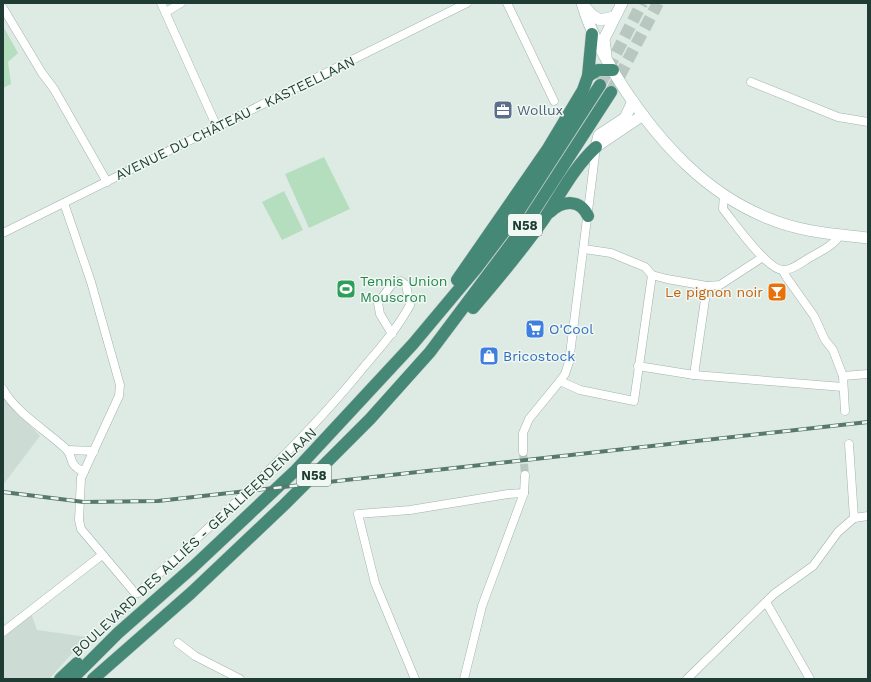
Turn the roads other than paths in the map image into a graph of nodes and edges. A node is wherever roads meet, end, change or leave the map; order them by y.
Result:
1 (161, 3) edge
2 (181, 3) edge
3 (467, 3) edge
4 (508, 3) edge
5 (622, 3) edge
6 (582, 4) edge
7 (3, 8) edge
8 (166, 12) junction
9 (614, 17) junction
10 (592, 34) junction
11 (606, 59) junction
12 (613, 70) junction
13 (588, 76) junction
14 (751, 82) dead end
15 (600, 85) tunnel mouth
16 (611, 92) tunnel mouth
17 (554, 101) dead end
18 (633, 101) junction
19 (643, 115) junction
20 (868, 122) edge
21 (217, 127) junction
22 (596, 147) junction
23 (107, 182) junction
24 (724, 195) junction
25 (64, 202) junction
26 (588, 216) junction
27 (544, 218) junction
28 (3, 233) edge
29 (840, 235) junction
30 (868, 238) edge
31 (584, 249) junction
32 (763, 257) junction
33 (783, 271) junction
34 (652, 275) junction
35 (707, 286) junction
36 (446, 305) junction
37 (392, 334) junction
38 (430, 352) junction
39 (638, 366) junction
40 (868, 374) edge
41 (694, 375) junction
42 (843, 376) junction
43 (560, 382) junction
44 (843, 387) junction
45 (3, 389) edge
46 (845, 411) dead end
47 (849, 444) dead end
48 (68, 450) junction
49 (94, 451) junction
50 (523, 452) tunnel mouth
51 (84, 472) junction
52 (525, 475) tunnel mouth
53 (524, 494) junction
54 (868, 516) edge
55 (854, 518) junction
56 (102, 555) junction
57 (766, 602) junction
58 (3, 632) edge
59 (118, 633) junction
60 (178, 643) dead end
61 (96, 677) edge
62 (60, 679) edge
63 (72, 679) edge
64 (240, 679) edge
65 (415, 679) edge
66 (464, 679) edge
67 (687, 679) edge
68 (810, 679) edge

1 - 8 street
2 - 8 street
3 - 21 street, AVENUE DU CHÂTEAU - KASTEELLAAN
4 - 17 street
5 - 9 main road
6 - 9 main road
6 - 10 main road
7 - 23 street
8 - 21 street
9 - 11 main road
10 - 11 main road
10 - 13 highway
11 - 12 main road
12 - 13 highway
12 - 18 main road
13 - 36 highway
14 - 20 street
15 - 36 highway, BOULEVARD DES ALLIÉS - GEALLIEERDENLAAN / N58
16 - 38 highway, N58
18 - 19 main road
18 - 22 main road
19 - 22 main road
19 - 24 main road
21 - 23 street, AVENUE DU CHÂTEAU - KASTEELLAAN
22 - 26 street
22 - 27 highway
23 - 25 street, AVENUE DU CHÂTEAU - KASTEELLAAN
24 - 29 main road
24 - 32 street
25 - 28 street, AVENUE DU CHÂTEAU - KASTEELLAAN
25 - 49 street
26 - 27 highway
26 - 31 street
27 - 38 highway
29 - 30 main road
29 - 33 street
31 - 34 street
31 - 43 street
32 - 33 street
32 - 35 street
33 - 42 street
34 - 35 street
34 - 39 street
35 - 41 street
36 - 59 highway, BOULEVARD DES ALLIÉS - GEALLIEERDENLAAN / N58
37 - 37 street
37 - 56 street
38 - 61 highway, N58
39 - 41 street
39 - 43 street
40 - 42 street
41 - 44 street
42 - 44 street
43 - 50 street
44 - 46 street
45 - 48 street
47 - 55 street
48 - 49 street
48 - 51 street
49 - 51 street
51 - 56 street
52 - 53 street
53 - 65 street
53 - 66 street
54 - 55 street
55 - 57 street
56 - 58 street
57 - 67 street
57 - 68 street
59 - 62 highway, N58
59 - 63 highway, BOULEVARD DES ALLIÉS - GEALLIEERDENLAAN / N58
60 - 64 street

